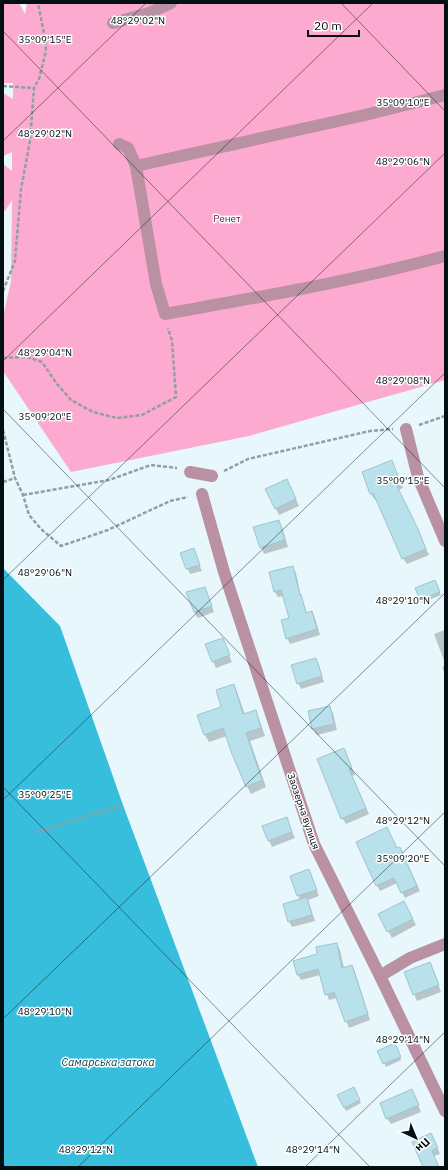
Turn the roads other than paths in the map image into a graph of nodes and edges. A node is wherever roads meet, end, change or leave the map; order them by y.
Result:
1 (171, 3) edge
2 (113, 23) dead end
3 (445, 95) edge
4 (119, 144) dead end
5 (136, 166) junction
6 (445, 256) edge
7 (406, 429) dead end
8 (190, 472) road end
9 (212, 476) dead end
10 (202, 494) dead end
11 (445, 542) edge
12 (445, 944) edge
13 (380, 976) junction
14 (445, 1111) edge

1 - 2 street
3 - 5 street
4 - 5 street
5 - 6 street
7 - 11 street
8 - 9 street
10 - 13 street, Заозерна вулиця
12 - 13 street
13 - 14 street, Заозерна вулиця

